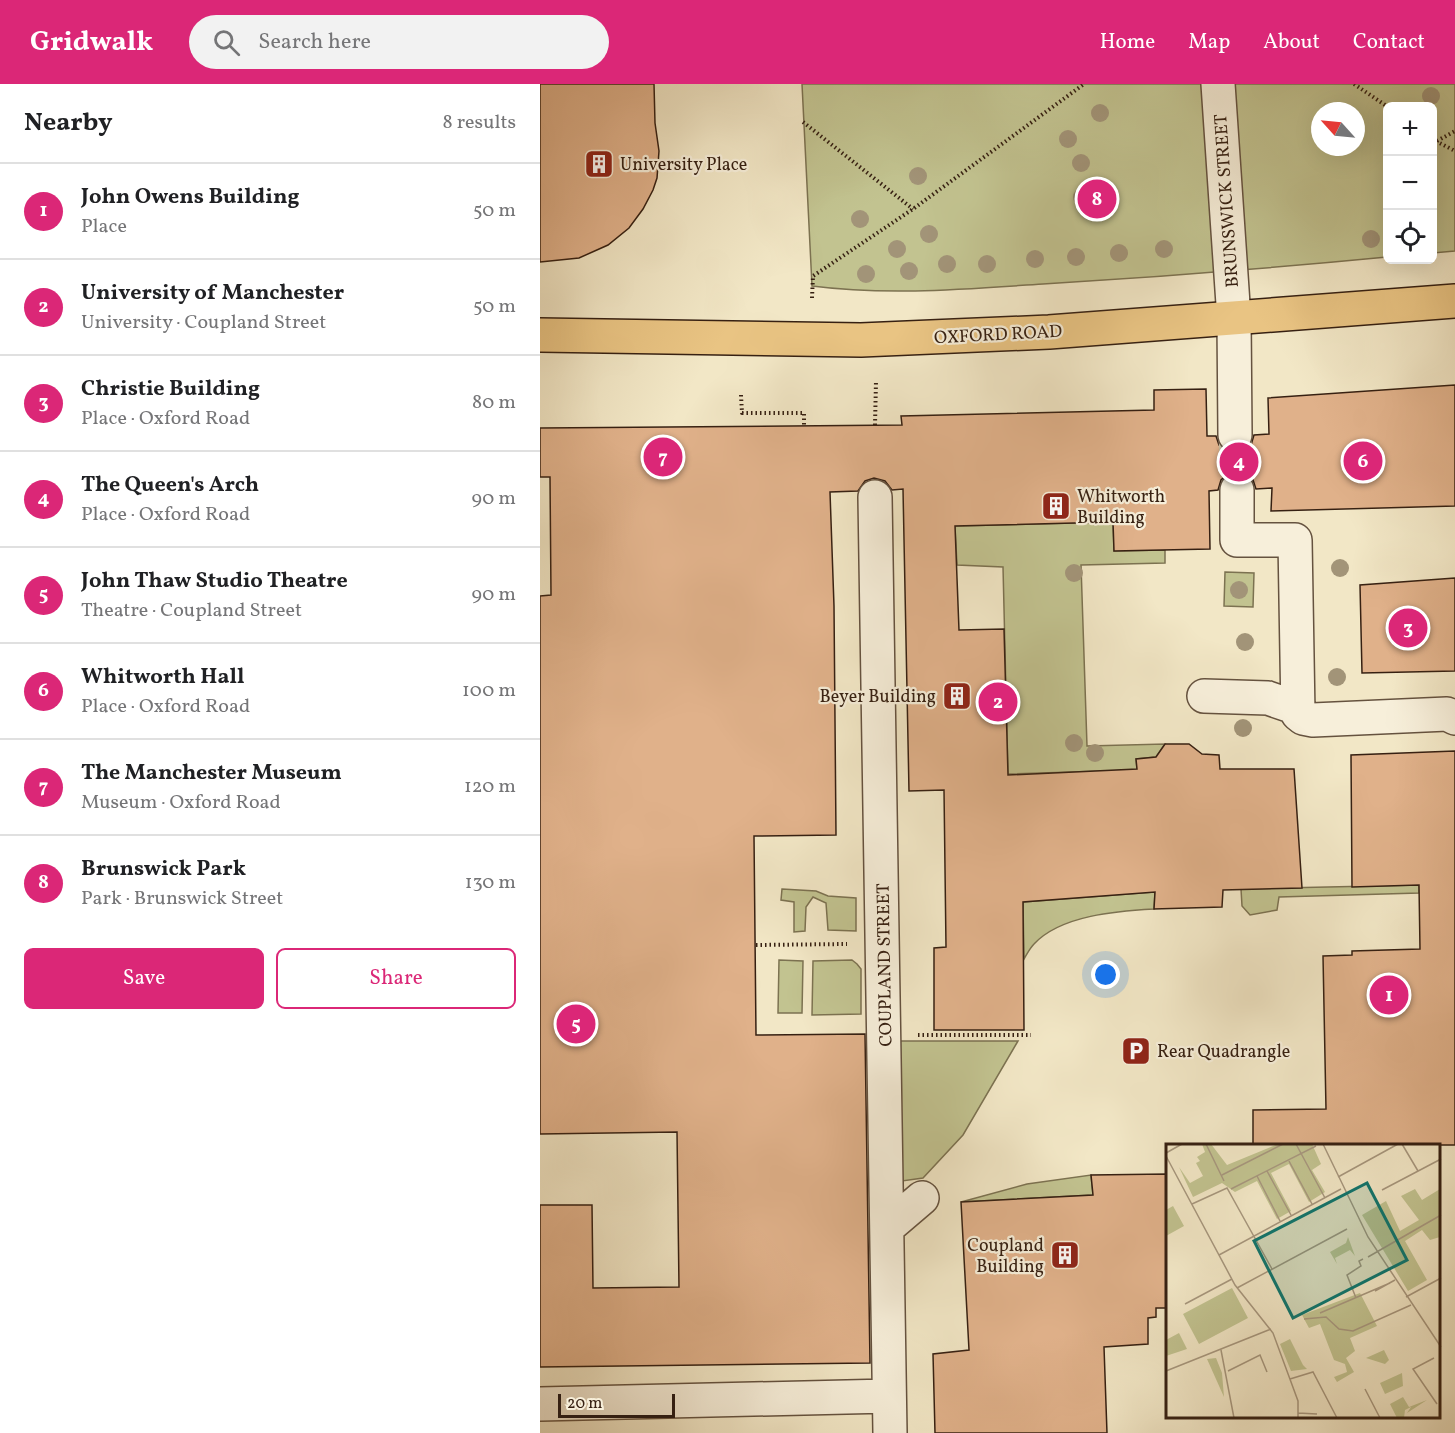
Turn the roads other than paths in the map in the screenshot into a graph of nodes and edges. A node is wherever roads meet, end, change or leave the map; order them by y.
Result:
1 (1218, 84) edge
2 (1455, 301) edge
3 (1234, 319) junction
4 (540, 335) edge
5 (1235, 435) tunnel mouth
6 (1237, 490) tunnel mouth
7 (875, 497) dead end
8 (1204, 696) dead end
9 (1297, 708) junction
10 (1455, 718) edge
11 (922, 1198) dead end
12 (888, 1227) junction
13 (889, 1396) junction
14 (540, 1404) edge
15 (890, 1433) edge

1 - 3 street, BRUNSWICK STREET
2 - 3 main road, OXFORD ROAD
3 - 4 main road, OXFORD ROAD
3 - 5 street, BRUNSWICK STREET
6 - 9 street
7 - 12 street, COUPLAND STREET
8 - 9 street
9 - 10 street
11 - 12 street
12 - 13 street, COUPLAND STREET
13 - 14 street
13 - 15 street, COUPLAND STREET

